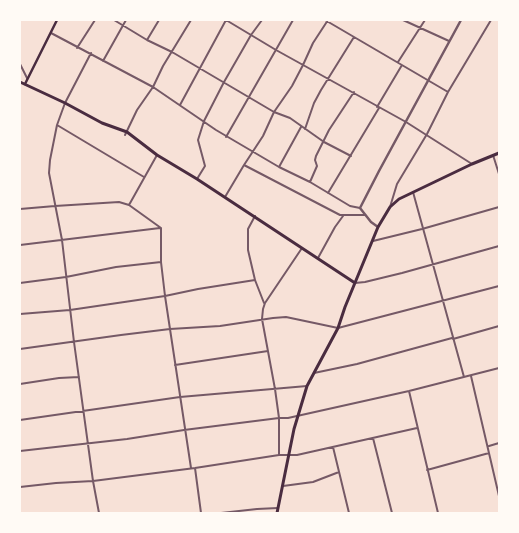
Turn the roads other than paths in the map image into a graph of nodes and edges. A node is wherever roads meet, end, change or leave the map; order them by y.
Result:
1 (57, 20) edge
2 (95, 20) edge
3 (114, 20) edge
4 (126, 20) edge
5 (159, 20) edge
6 (191, 20) edge
7 (226, 20) edge
8 (262, 20) edge
9 (293, 20) edge
10 (327, 20) edge
11 (403, 20) edge
12 (425, 20) edge
13 (461, 20) edge
14 (491, 20) edge
15 (123, 26) junction
16 (421, 27) junction
17 (50, 33) junction
18 (251, 35) junction
19 (354, 37) junction
20 (147, 40) junction
21 (450, 42) junction
22 (78, 48) junction
23 (276, 50) junction
24 (172, 52) junction
25 (91, 53) junction
26 (103, 61) junction
27 (398, 62) junction
28 (20, 64) edge
29 (402, 65) junction
30 (303, 66) junction
31 (200, 69) junction
32 (27, 78) junction
33 (328, 79) junction
34 (428, 80) junction
35 (20, 82) edge
36 (224, 82) junction
37 (25, 84) junction
38 (153, 87) junction
39 (354, 92) junction
40 (448, 92) junction
41 (249, 97) junction
42 (65, 102) junction
43 (180, 104) junction
44 (378, 107) junction
45 (274, 112) junction
46 (204, 121) junction
47 (406, 122) junction
48 (57, 125) junction
49 (302, 127) junction
50 (305, 129) junction
51 (126, 134) junction
52 (426, 134) junction
53 (226, 137) junction
54 (324, 142) junction
55 (252, 152) junction
56 (499, 153) edge
57 (157, 154) junction
58 (493, 155) junction
59 (351, 156) junction
60 (472, 164) junction
61 (244, 165) junction
62 (279, 167) junction
63 (499, 174) edge
64 (144, 177) junction
65 (197, 179) junction
66 (310, 182) junction
67 (413, 192) junction
68 (328, 193) junction
69 (225, 198) junction
70 (129, 205) junction
71 (55, 206) junction
72 (390, 207) junction
73 (499, 207) edge
74 (360, 208) junction
75 (20, 209) edge
76 (365, 215) junction
77 (255, 216) junction
78 (343, 216) junction
79 (378, 227) junction
80 (161, 228) junction
81 (422, 229) junction
82 (62, 240) junction
83 (373, 241) junction
84 (20, 245) edge
85 (499, 246) edge
86 (302, 248) junction
87 (318, 258) junction
88 (162, 262) junction
89 (433, 265) junction
90 (66, 277) junction
91 (255, 280) junction
92 (20, 283) edge
93 (355, 283) junction
94 (499, 286) edge
95 (165, 296) junction
96 (442, 301) junction
97 (264, 303) junction
98 (70, 310) junction
99 (20, 314) edge
100 (262, 319) junction
101 (499, 326) edge
102 (338, 328) junction
103 (170, 329) junction
104 (453, 339) junction
105 (74, 342) junction
106 (20, 349) edge
107 (268, 351) junction
108 (175, 365) junction
109 (499, 368) edge
110 (314, 373) junction
111 (471, 376) junction
112 (79, 377) junction
113 (464, 377) junction
114 (20, 384) edge
115 (307, 386) junction
116 (275, 390) junction
117 (409, 391) junction
118 (180, 398) junction
119 (83, 411) junction
120 (298, 416) junction
121 (279, 418) junction
122 (20, 420) edge
123 (417, 428) junction
124 (184, 430) junction
125 (373, 438) junction
126 (499, 443) edge
127 (88, 444) junction
128 (488, 446) junction
129 (333, 447) junction
130 (20, 451) edge
131 (489, 453) junction
132 (279, 455) junction
133 (289, 455) junction
134 (191, 468) junction
135 (195, 468) junction
136 (427, 470) junction
137 (339, 472) junction
138 (93, 481) junction
139 (283, 486) junction
140 (20, 487) edge
141 (499, 496) edge
142 (278, 508) junction
143 (99, 513) edge
144 (201, 513) edge
145 (221, 513) edge
146 (277, 513) edge
147 (349, 513) edge
148 (392, 513) edge
149 (438, 513) edge

1 - 17 main road
2 - 22 street
3 - 15 street
4 - 15 street
5 - 20 street
6 - 24 street
7 - 18 street
7 - 31 street
8 - 18 street
9 - 23 street
10 - 19 street
10 - 30 street
11 - 16 street
12 - 16 street
13 - 21 street
14 - 40 street
15 - 20 street
15 - 26 street
16 - 21 street
16 - 27 street
17 - 22 street
17 - 32 main road
18 - 23 street
18 - 36 street
19 - 27 street
19 - 33 street
20 - 24 street
21 - 34 street
22 - 25 street
23 - 30 street
23 - 41 street
24 - 31 street
24 - 38 street
25 - 26 street
25 - 42 street
26 - 38 street
27 - 29 street
28 - 32 street
29 - 34 street
29 - 44 street
30 - 33 street
30 - 45 street
31 - 36 street
31 - 43 street
32 - 37 main road
33 - 39 street
33 - 50 street
34 - 40 street
34 - 47 street
35 - 37 main road
36 - 41 street
36 - 46 street
37 - 42 main road
38 - 43 street
38 - 51 street
39 - 44 street
39 - 54 street
40 - 52 street
41 - 45 street
41 - 53 street
42 - 48 street
42 - 51 main road
43 - 46 street
44 - 47 street
44 - 59 street
45 - 49 street
45 - 55 street
46 - 53 street
46 - 65 street
47 - 52 street
47 - 74 street
48 - 64 street
48 - 71 street
49 - 50 street
49 - 62 street
50 - 54 street
51 - 57 main road
52 - 60 street
52 - 72 street
53 - 55 street
54 - 59 street
54 - 66 street
55 - 61 street
55 - 62 street
56 - 58 main road
57 - 64 street
57 - 65 main road
58 - 60 main road
58 - 63 street
59 - 68 street
60 - 67 main road
61 - 69 street
61 - 78 street
62 - 66 street
64 - 70 street
65 - 69 main road
66 - 68 street
67 - 72 main road
67 - 81 street
68 - 74 street
69 - 77 main road
70 - 71 street
70 - 80 street
71 - 75 street
71 - 82 street
72 - 79 main road
73 - 81 street
74 - 76 street
76 - 78 street
76 - 79 street
77 - 86 main road
77 - 91 street
78 - 87 street
79 - 83 main road
80 - 82 street
80 - 88 street
81 - 83 street
81 - 89 street
82 - 84 street
82 - 90 street
83 - 93 main road
85 - 89 street
86 - 87 main road
86 - 97 street
87 - 93 main road
88 - 90 street
88 - 95 street
89 - 93 street
89 - 96 street
90 - 92 street
90 - 98 street
91 - 95 street
91 - 97 street
93 - 102 main road
94 - 96 street
95 - 98 street
95 - 103 street
96 - 102 street
96 - 104 street
97 - 100 street
98 - 99 street
98 - 105 street
100 - 102 street
100 - 103 street
100 - 107 street
101 - 104 street
102 - 110 main road
103 - 105 street
103 - 108 street
104 - 110 street
104 - 113 street
105 - 106 street
105 - 112 street
107 - 108 street
107 - 116 street
108 - 118 street
109 - 111 street
110 - 115 main road
111 - 113 street
111 - 128 street
112 - 114 street
112 - 119 street
113 - 117 street
115 - 116 street
115 - 120 main road
116 - 118 street
116 - 121 street
117 - 120 street
117 - 123 street
118 - 119 street
118 - 124 street
119 - 122 street
119 - 127 street
120 - 121 street
120 - 133 main road
121 - 124 street
121 - 132 street
123 - 125 street
123 - 136 street
124 - 127 street
124 - 134 street
125 - 129 street
125 - 148 street
126 - 128 street
127 - 130 street
127 - 138 street
128 - 131 street
129 - 133 street
129 - 137 street
131 - 136 street
131 - 141 street
132 - 133 street
132 - 135 street
133 - 139 main road
134 - 135 street
134 - 138 street
135 - 144 street
136 - 149 street
137 - 139 street
137 - 147 street
138 - 140 street
138 - 143 street
139 - 142 main road
142 - 145 street
142 - 146 main road

